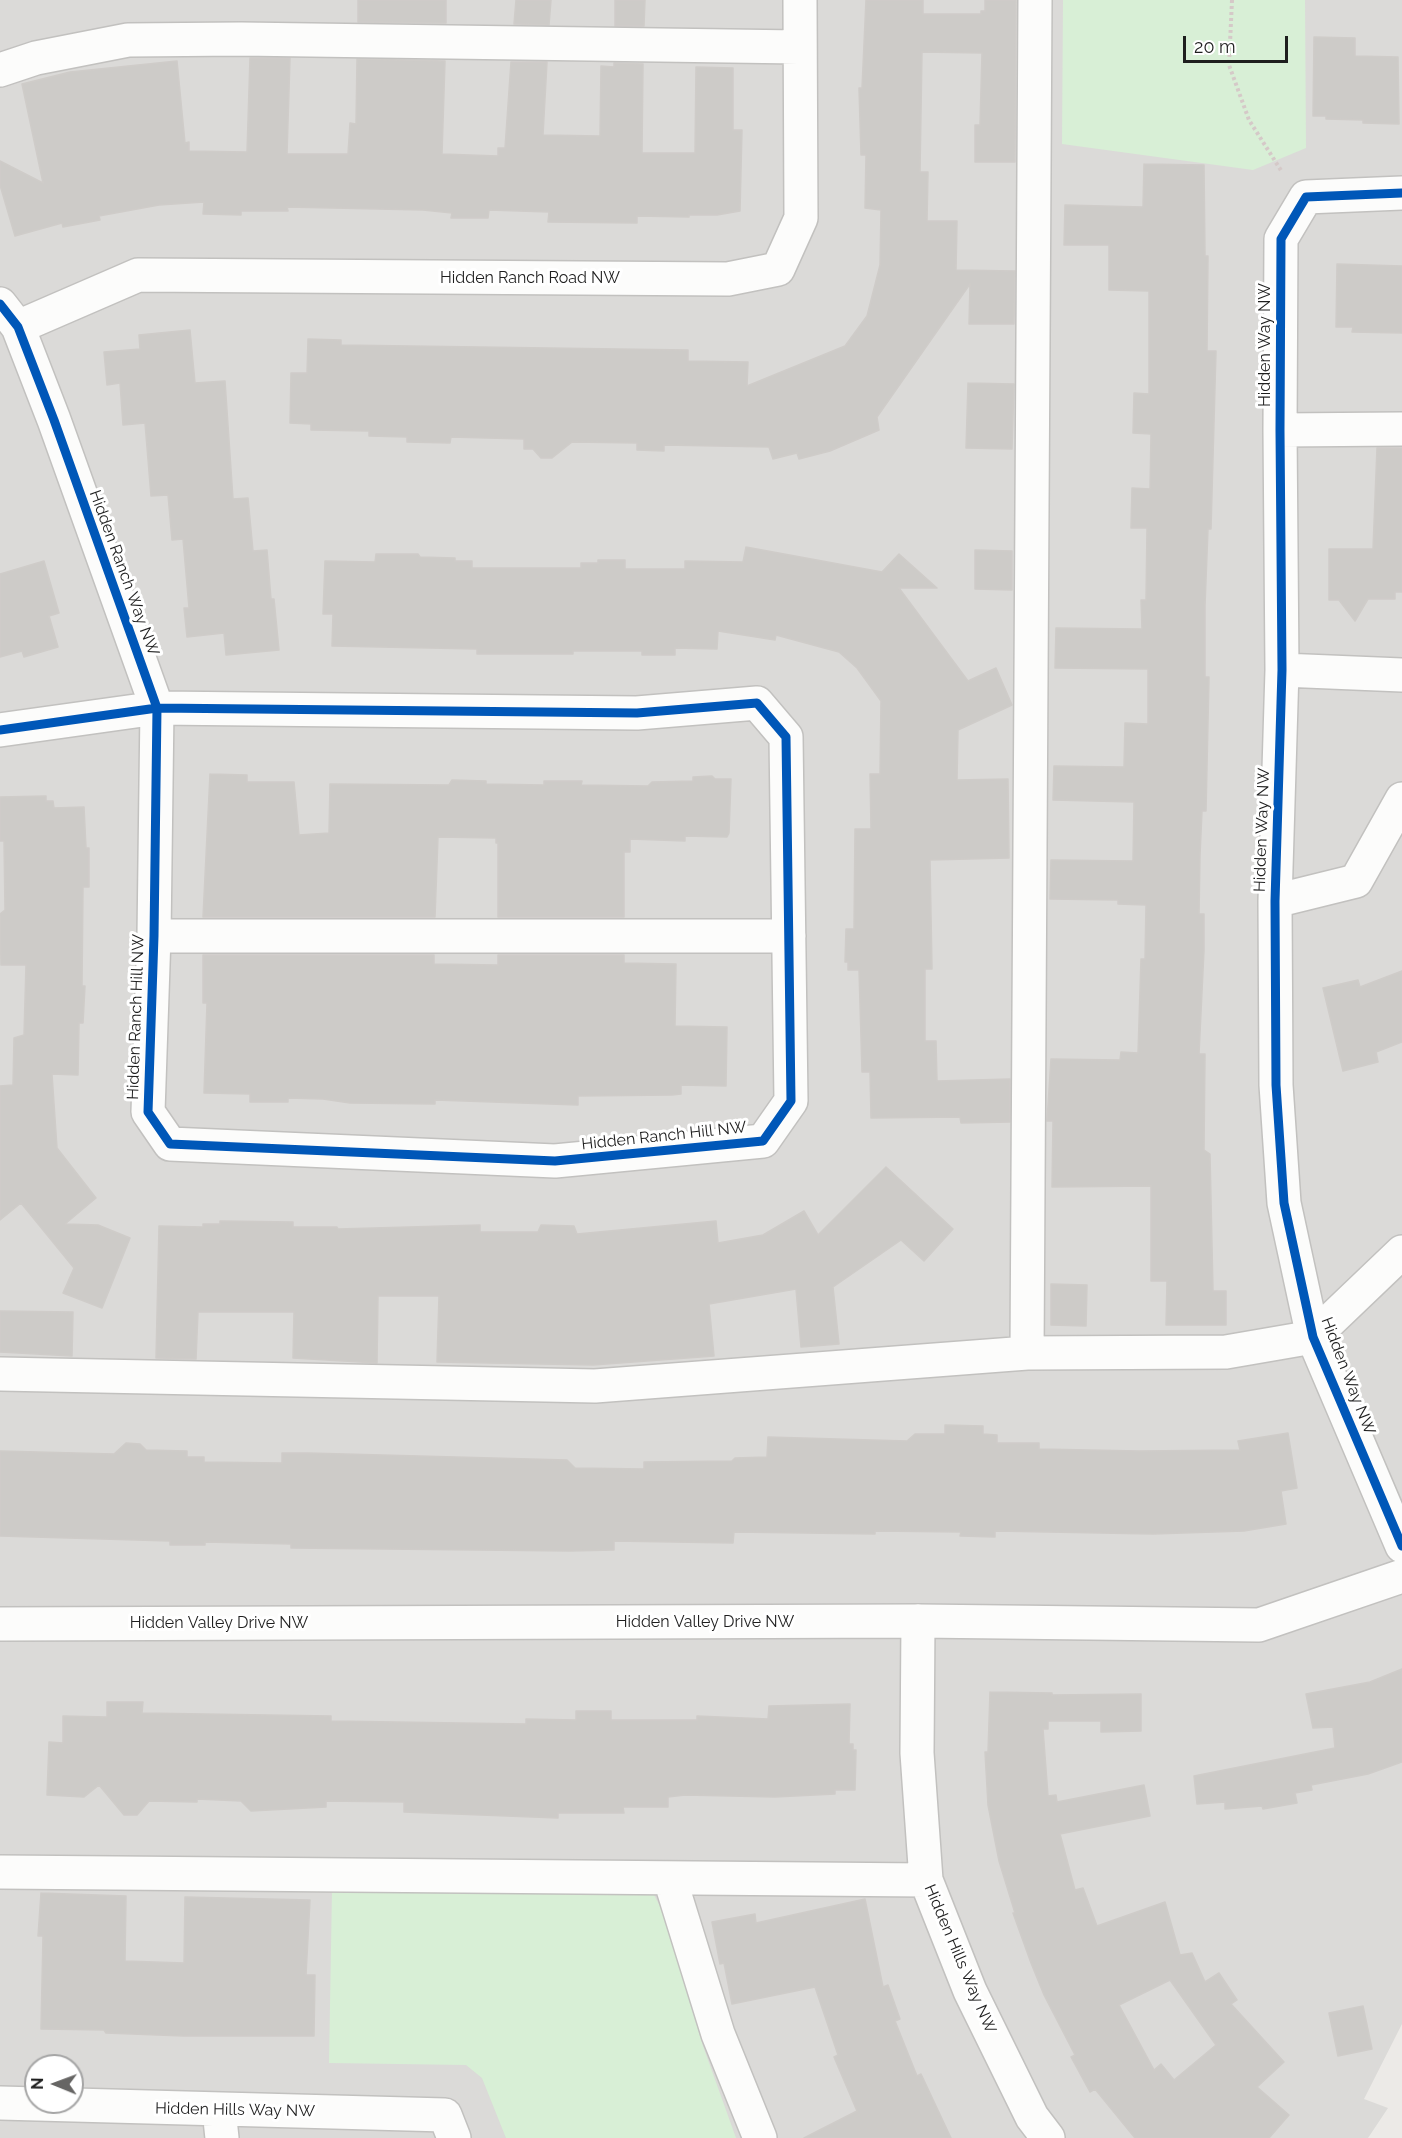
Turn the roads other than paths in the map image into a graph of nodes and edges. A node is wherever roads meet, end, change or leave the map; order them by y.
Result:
1 (800, 0) edge
2 (1035, 0) edge
3 (800, 47) junction
4 (0, 70) edge
5 (1402, 194) edge
6 (9, 315) edge
7 (1402, 429) edge
8 (1280, 430) junction
9 (1282, 670) junction
10 (1402, 675) edge
11 (157, 708) junction
12 (0, 730) edge
13 (1402, 799) edge
14 (1275, 901) junction
15 (154, 936) junction
16 (789, 936) junction
17 (1402, 1252) edge
18 (1313, 1337) junction
19 (1027, 1353) junction
20 (0, 1374) edge
21 (1402, 1546) edge
22 (1402, 1576) edge
23 (918, 1621) junction
24 (0, 1624) edge
25 (0, 1872) edge
26 (670, 1879) junction
27 (926, 1880) junction
28 (0, 2103) edge
29 (220, 2124) edge
30 (454, 2138) edge
31 (759, 2138) edge
32 (1048, 2138) edge

1 - 3 street, Hidden Ranch Road NW
2 - 19 street
3 - 4 street
3 - 6 street, Hidden Ranch Road NW
5 - 8 street, Hidden Way NW
6 - 11 street, Hidden Ranch Way NW
7 - 8 street
8 - 9 street, Hidden Way NW
9 - 10 street
9 - 14 street, Hidden Way NW
11 - 12 street
11 - 15 street, Hidden Ranch Hill NW
11 - 16 street, Hidden Ranch Hill NW
13 - 14 street
14 - 18 street, Hidden Way NW
15 - 16 street
15 - 16 street, Hidden Ranch Hill NW
17 - 18 street
18 - 19 street
18 - 21 street, Hidden Way NW
19 - 20 street
22 - 23 street, Hidden Valley Drive NW
23 - 24 street, Hidden Valley Drive NW
23 - 27 street, Hidden Hills Way NW
25 - 26 street
26 - 27 street
26 - 31 street
27 - 32 street, Hidden Hills Way NW
28 - 29 street, Hidden Hills Way NW
29 - 30 street, Hidden Hills Way NW

